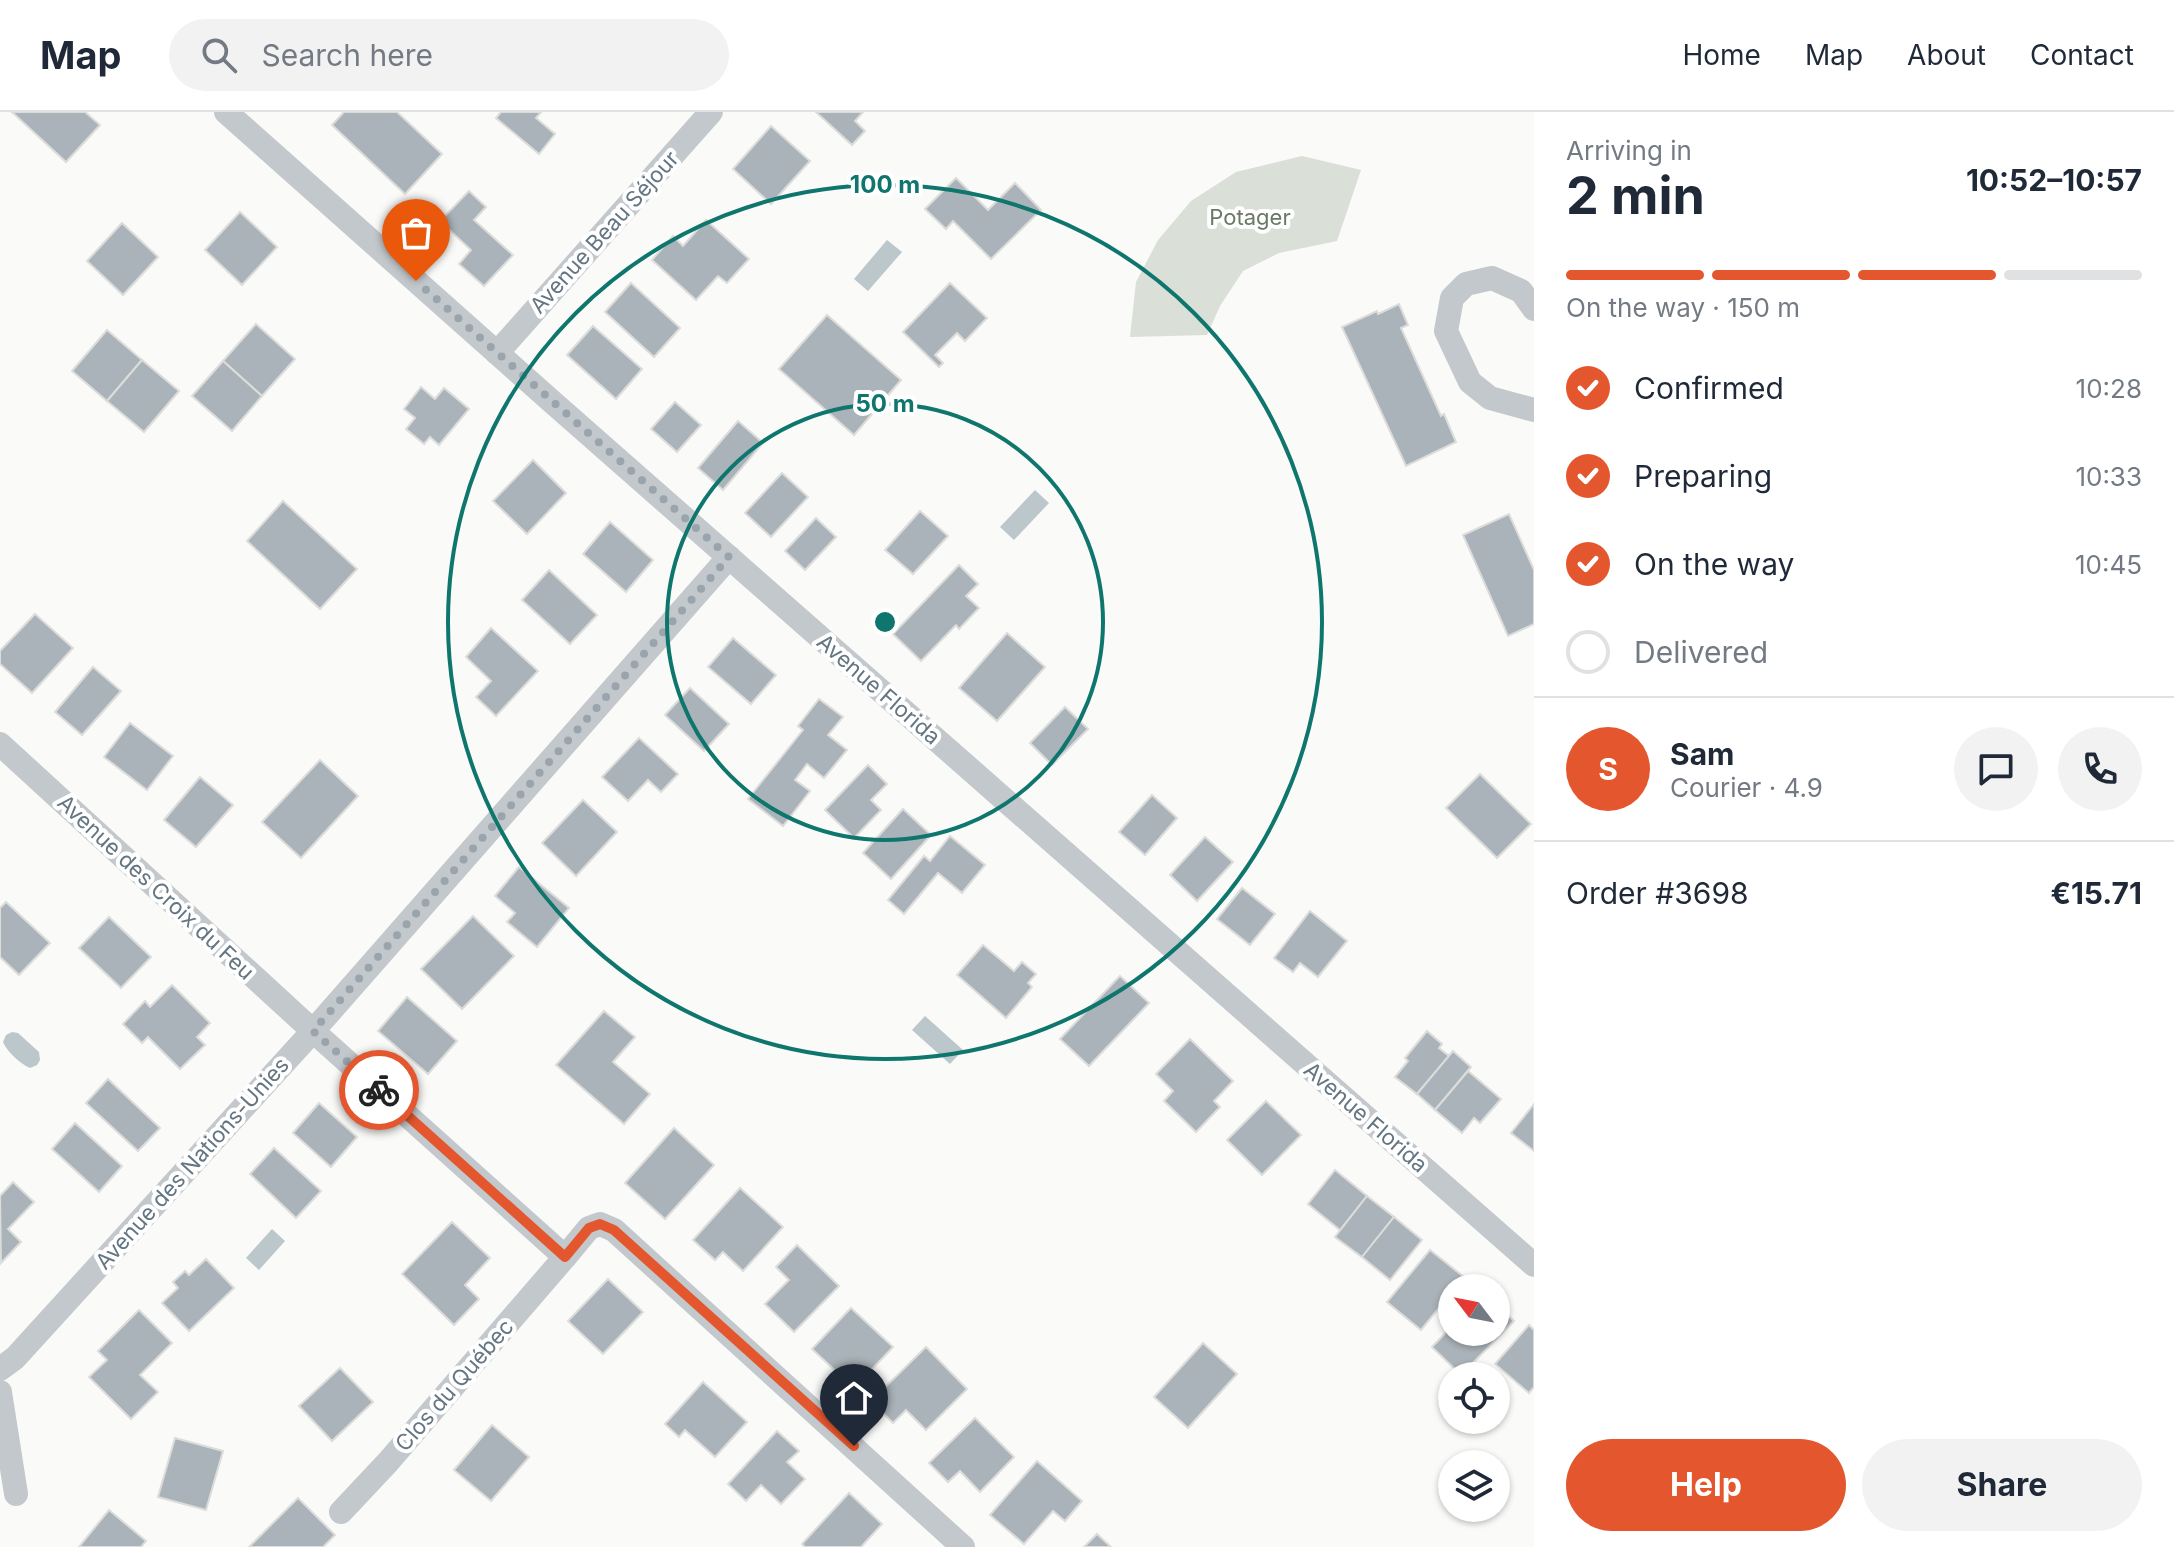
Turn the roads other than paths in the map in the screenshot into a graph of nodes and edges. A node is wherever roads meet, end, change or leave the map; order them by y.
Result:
1 (226, 112) edge
2 (711, 112) edge
3 (1534, 309) edge
4 (497, 353) junction
5 (1534, 410) edge
6 (729, 557) junction
7 (0, 744) edge
8 (313, 1031) junction
9 (565, 1257) junction
10 (1534, 1265) edge
11 (0, 1369) edge
12 (0, 1392) edge
13 (16, 1494) dead end
14 (341, 1512) dead end
15 (963, 1547) edge

1 - 4 street, Avenue Florida
2 - 4 street, Avenue Beau Séjour
3 - 5 street
4 - 6 street, Avenue Florida
6 - 8 street, Avenue des Nations-Unies
6 - 10 street, Avenue Florida
7 - 8 street, Avenue des Croix du Feu
8 - 9 street, Avenue des Croix du Feu
8 - 11 street, Avenue des Nations-Unies
9 - 14 street, Clos du Québec
9 - 15 street, Clos du Québec
12 - 13 street

